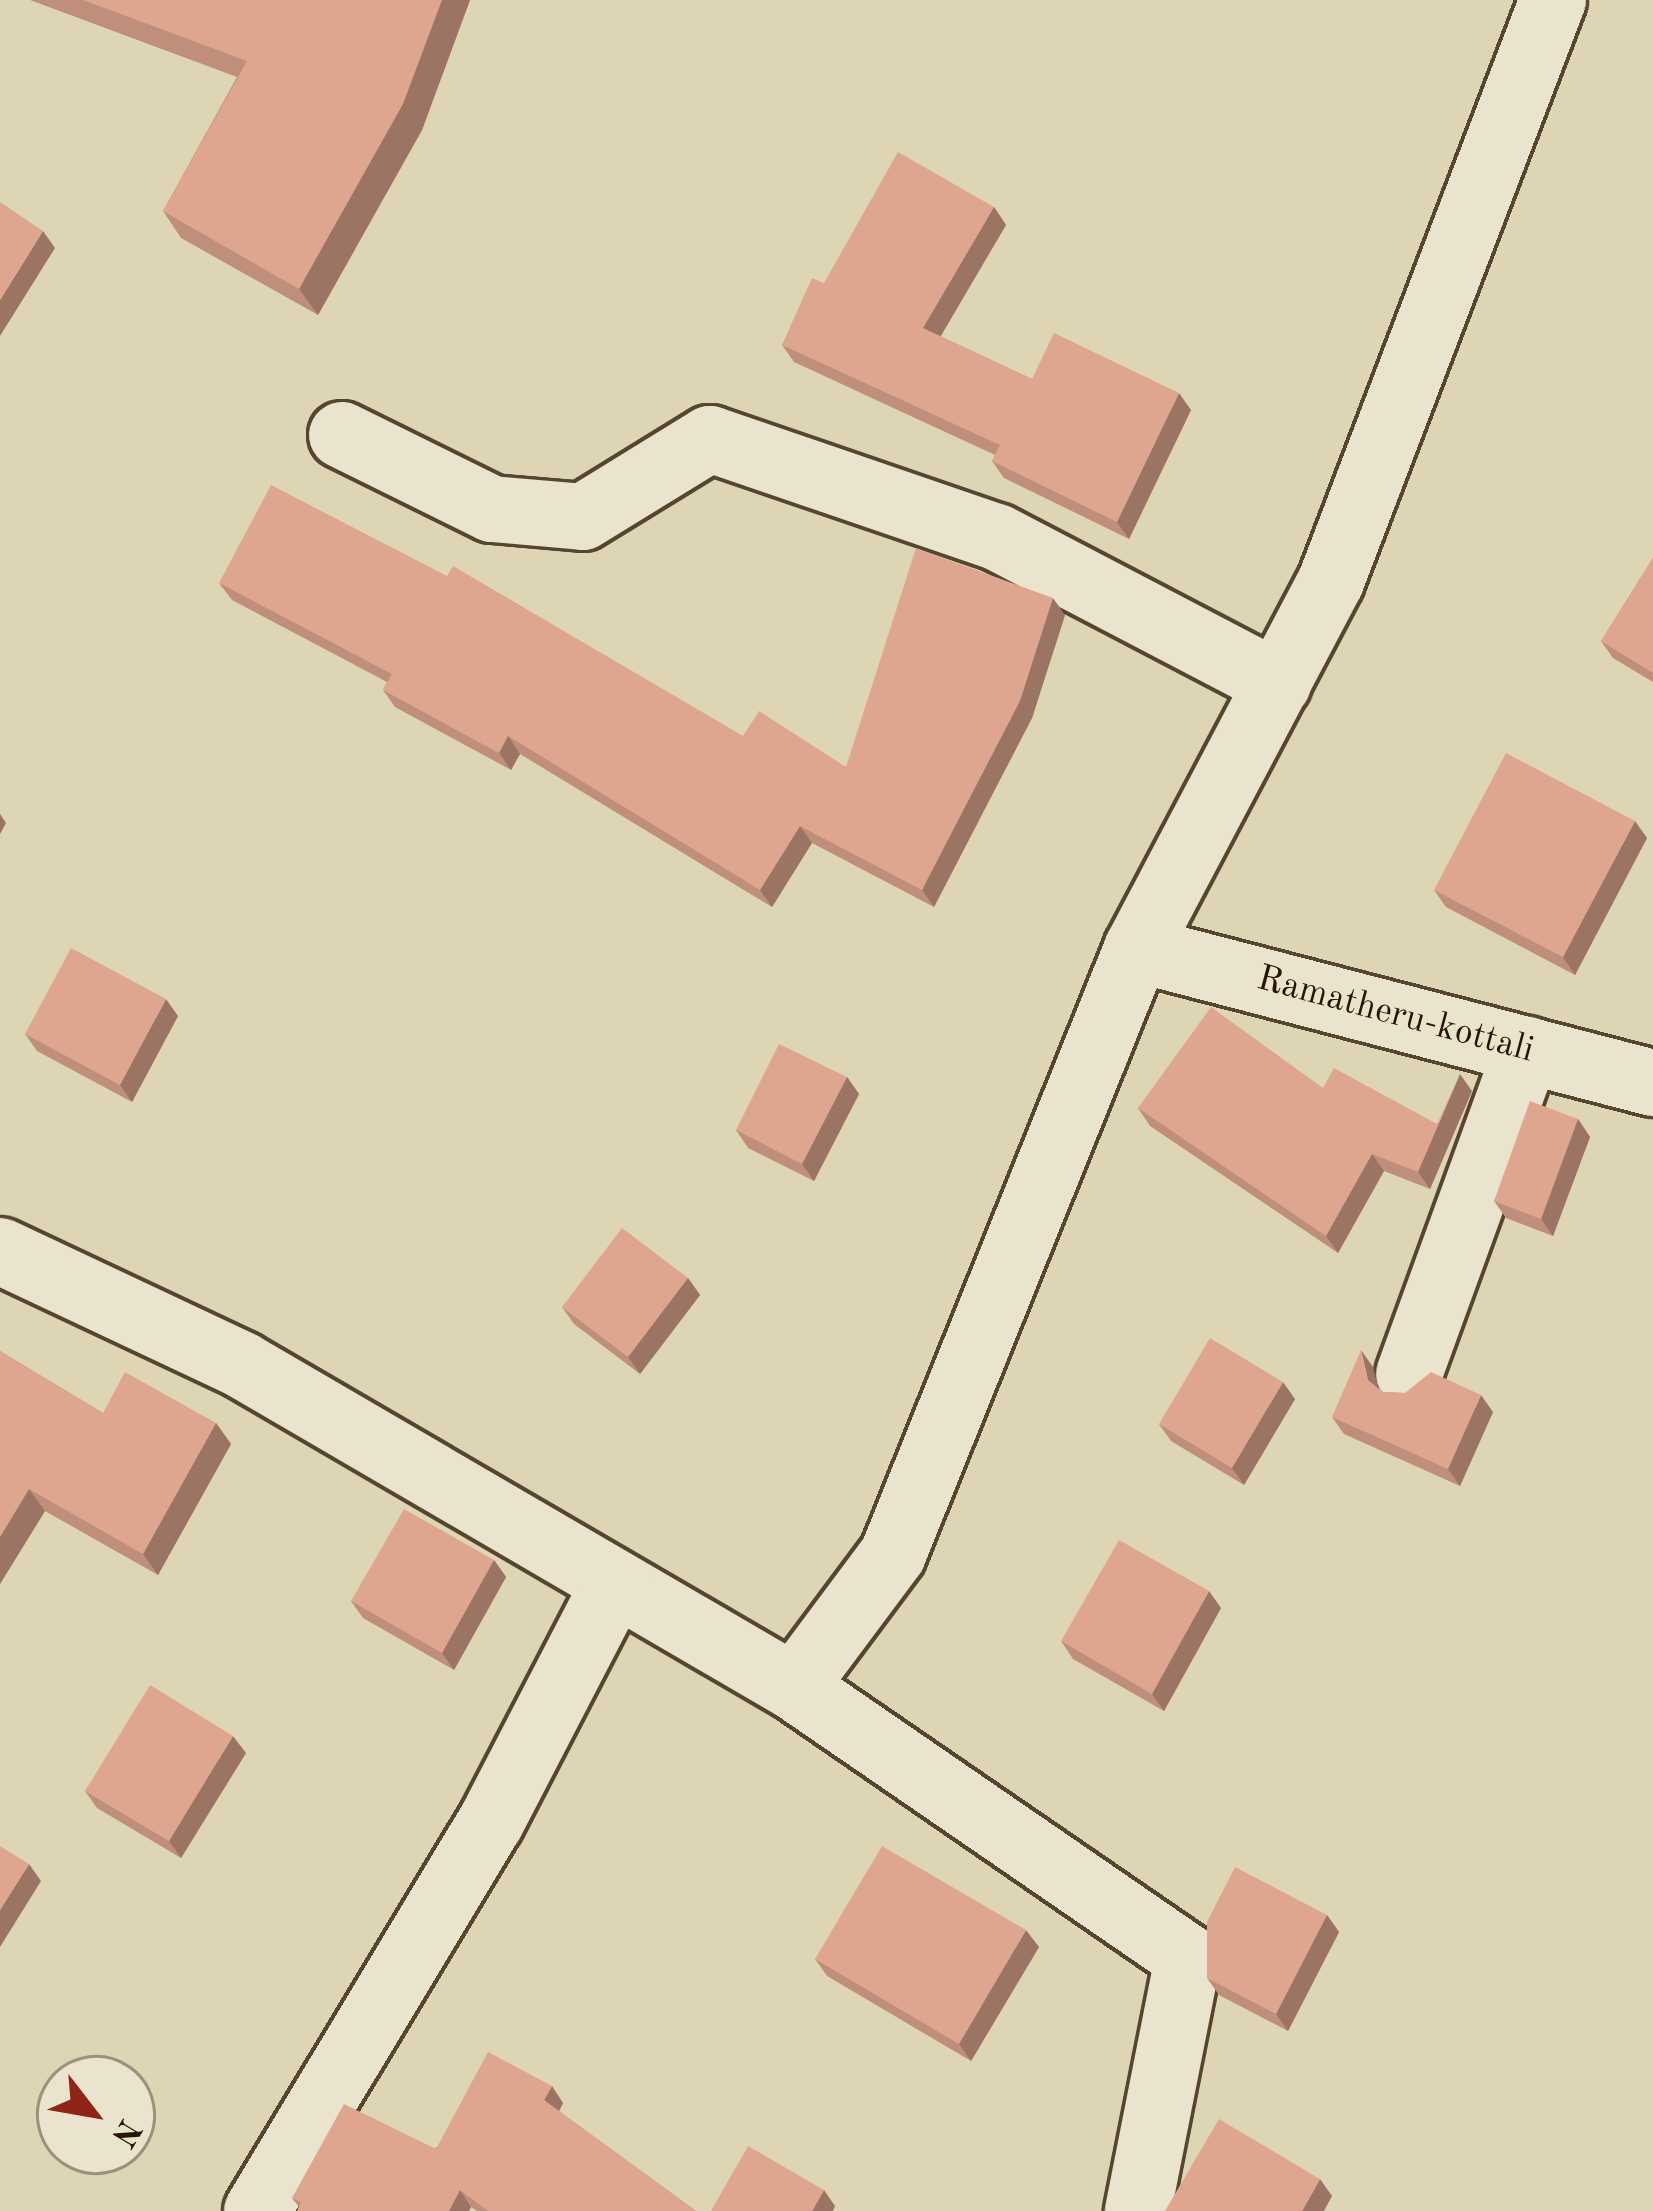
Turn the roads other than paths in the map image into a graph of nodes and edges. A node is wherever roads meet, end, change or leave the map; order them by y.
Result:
1 (1553, 0) edge
2 (342, 435) dead end
3 (1278, 684) junction
4 (1137, 949) junction
5 (1527, 1050) junction
6 (1653, 1083) edge
7 (0, 1251) edge
8 (1409, 1374) dead end
9 (615, 1583) junction
10 (794, 1688) junction
11 (257, 2211) edge
12 (1138, 2211) edge

1 - 3 street
2 - 3 street
3 - 4 street
4 - 5 street, Ramatheru-kottali
4 - 10 street
5 - 6 street, Ramatheru-kottali
5 - 8 street
7 - 9 street
9 - 10 street
9 - 11 street
10 - 12 street

